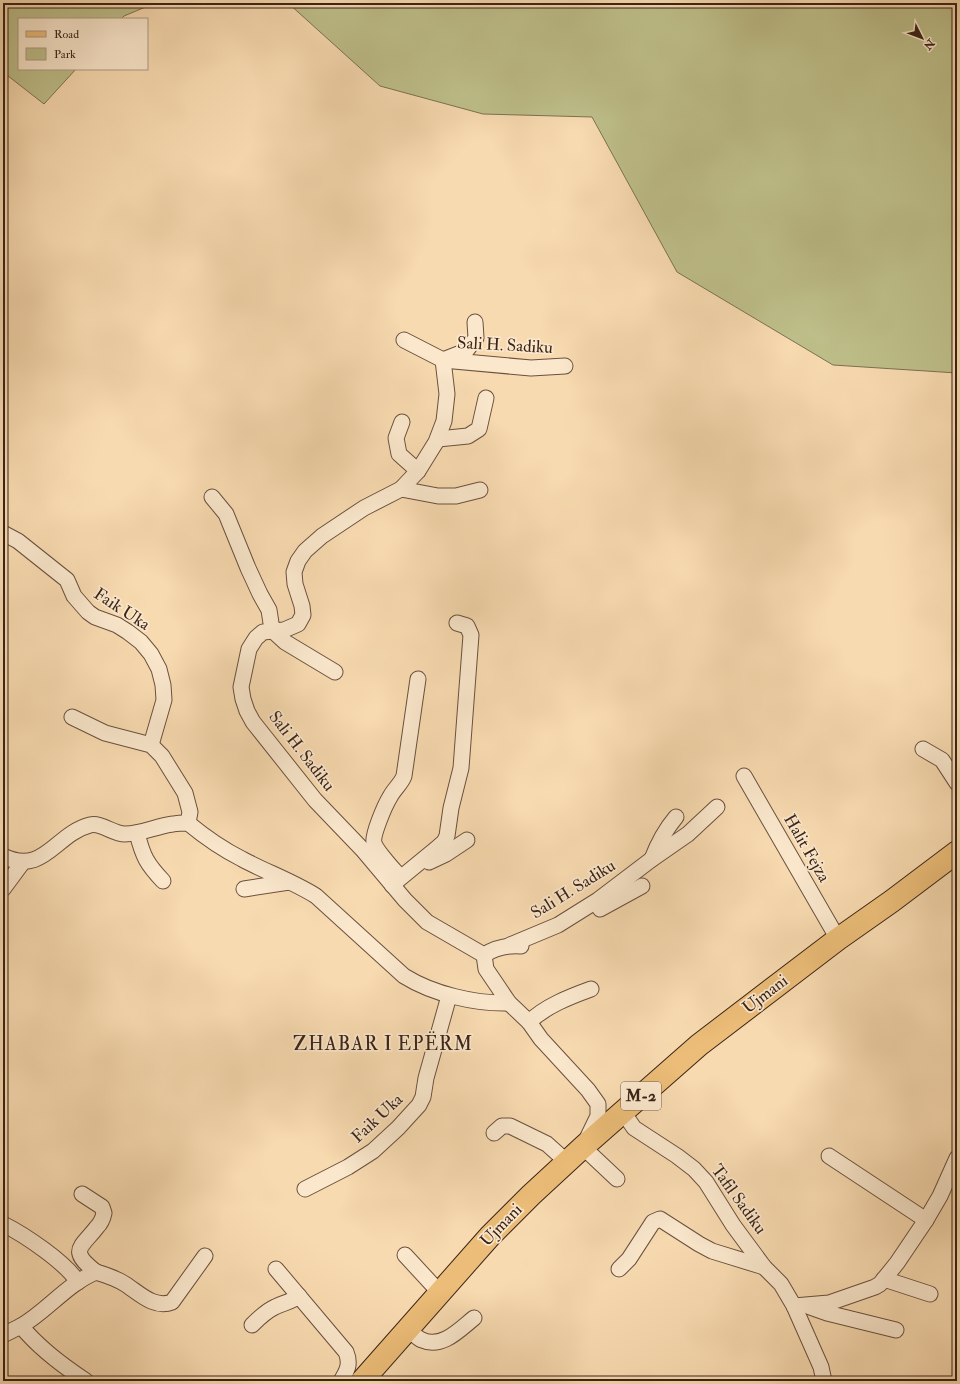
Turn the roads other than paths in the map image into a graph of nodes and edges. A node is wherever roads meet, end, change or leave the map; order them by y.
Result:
1 (475, 322) dead end
2 (404, 340) dead end
3 (443, 360) junction
4 (565, 366) dead end
5 (486, 398) dead end
6 (402, 422) dead end
7 (438, 438) junction
8 (418, 471) junction
9 (401, 489) junction
10 (480, 490) dead end
11 (212, 497) dead end
12 (3, 533) edge
13 (457, 623) dead end
14 (273, 631) junction
15 (335, 672) dead end
16 (418, 679) dead end
17 (72, 717) dead end
18 (151, 745) junction
19 (923, 749) dead end
20 (744, 776) dead end
21 (957, 783) edge
22 (717, 807) dead end
23 (676, 817) dead end
24 (188, 823) junction
25 (137, 833) junction
26 (467, 840) dead end
27 (957, 852) edge
28 (3, 856) edge
29 (652, 859) junction
30 (23, 862) junction
31 (418, 864) junction
32 (163, 881) dead end
33 (396, 881) junction
34 (289, 882) junction
35 (642, 886) dead end
36 (3, 889) edge
37 (244, 889) dead end
38 (838, 939) junction
39 (510, 945) junction
40 (484, 955) junction
41 (591, 989) dead end
42 (449, 996) junction
43 (509, 1003) junction
44 (529, 1022) junction
45 (623, 1112) junction
46 (494, 1133) dead end
47 (583, 1147) junction
48 (829, 1156) dead end
49 (957, 1158) edge
50 (567, 1162) junction
51 (617, 1179) dead end
52 (305, 1189) dead end
53 (82, 1194) dead end
54 (926, 1220) junction
55 (3, 1224) edge
56 (405, 1255) dead end
57 (205, 1256) dead end
58 (764, 1267) junction
59 (276, 1269) dead end
60 (619, 1270) dead end
61 (96, 1272) junction
62 (884, 1279) junction
63 (78, 1282) junction
64 (440, 1293) junction
65 (930, 1294) dead end
66 (298, 1296) junction
67 (801, 1306) junction
68 (474, 1318) dead end
69 (252, 1325) dead end
70 (21, 1326) junction
71 (407, 1328) junction
72 (896, 1330) dead end
73 (3, 1335) edge
74 (86, 1381) edge
75 (341, 1381) edge
76 (362, 1381) edge
77 (824, 1381) edge

1 - 3 street, Sali H. Sadiku
2 - 3 street, Sali H. Sadiku
3 - 4 street, Sali H. Sadiku
3 - 7 street, Sali H. Sadiku
5 - 7 street
6 - 8 street
7 - 8 street, Sali H. Sadiku
8 - 9 street, Sali H. Sadiku
9 - 10 street
9 - 14 street, Sali H. Sadiku
11 - 14 street
12 - 18 street, Faik Uka
13 - 31 street
14 - 15 street
14 - 33 street, Sali H. Sadiku
16 - 33 street, Sali H. Sadiku
17 - 18 street
18 - 24 street
19 - 21 street
20 - 38 street, Halit Fejza
22 - 29 street, Sali H. Sadiku
23 - 29 street
24 - 25 street
24 - 34 street
25 - 30 street
25 - 32 street
26 - 31 street
27 - 38 main road, Ujmani / M-2
28 - 30 street
29 - 39 street, Sali H. Sadiku
30 - 36 street
31 - 33 street
33 - 40 street, Sali H. Sadiku
34 - 37 street
34 - 42 street
35 - 39 street, Sali H. Sadiku
38 - 45 main road, Ujmani / M-2
39 - 40 street, Sali H. Sadiku
40 - 43 street
41 - 44 street
42 - 43 street
42 - 52 street, Faik Uka
43 - 44 street
44 - 47 street
45 - 47 main road, Ujmani / M-2
45 - 58 street, Tafil Sadiku
46 - 50 street
47 - 50 main road, Ujmani / M-2
47 - 51 street
48 - 54 street
49 - 54 street
50 - 64 main road, Ujmani / M-2
53 - 61 street
54 - 62 street
55 - 63 street
56 - 64 street
57 - 61 street
58 - 60 street, Tafil Sadiku
58 - 67 street, Tafil Sadiku
59 - 66 street
61 - 63 street
62 - 65 street
62 - 67 street
63 - 70 street
64 - 71 main road, Ujmani / M-2
66 - 69 street
66 - 75 street
67 - 72 street
67 - 77 street, Tafil Sadiku
68 - 71 street
70 - 73 street
70 - 74 street
71 - 76 main road, Ujmani / M-2

